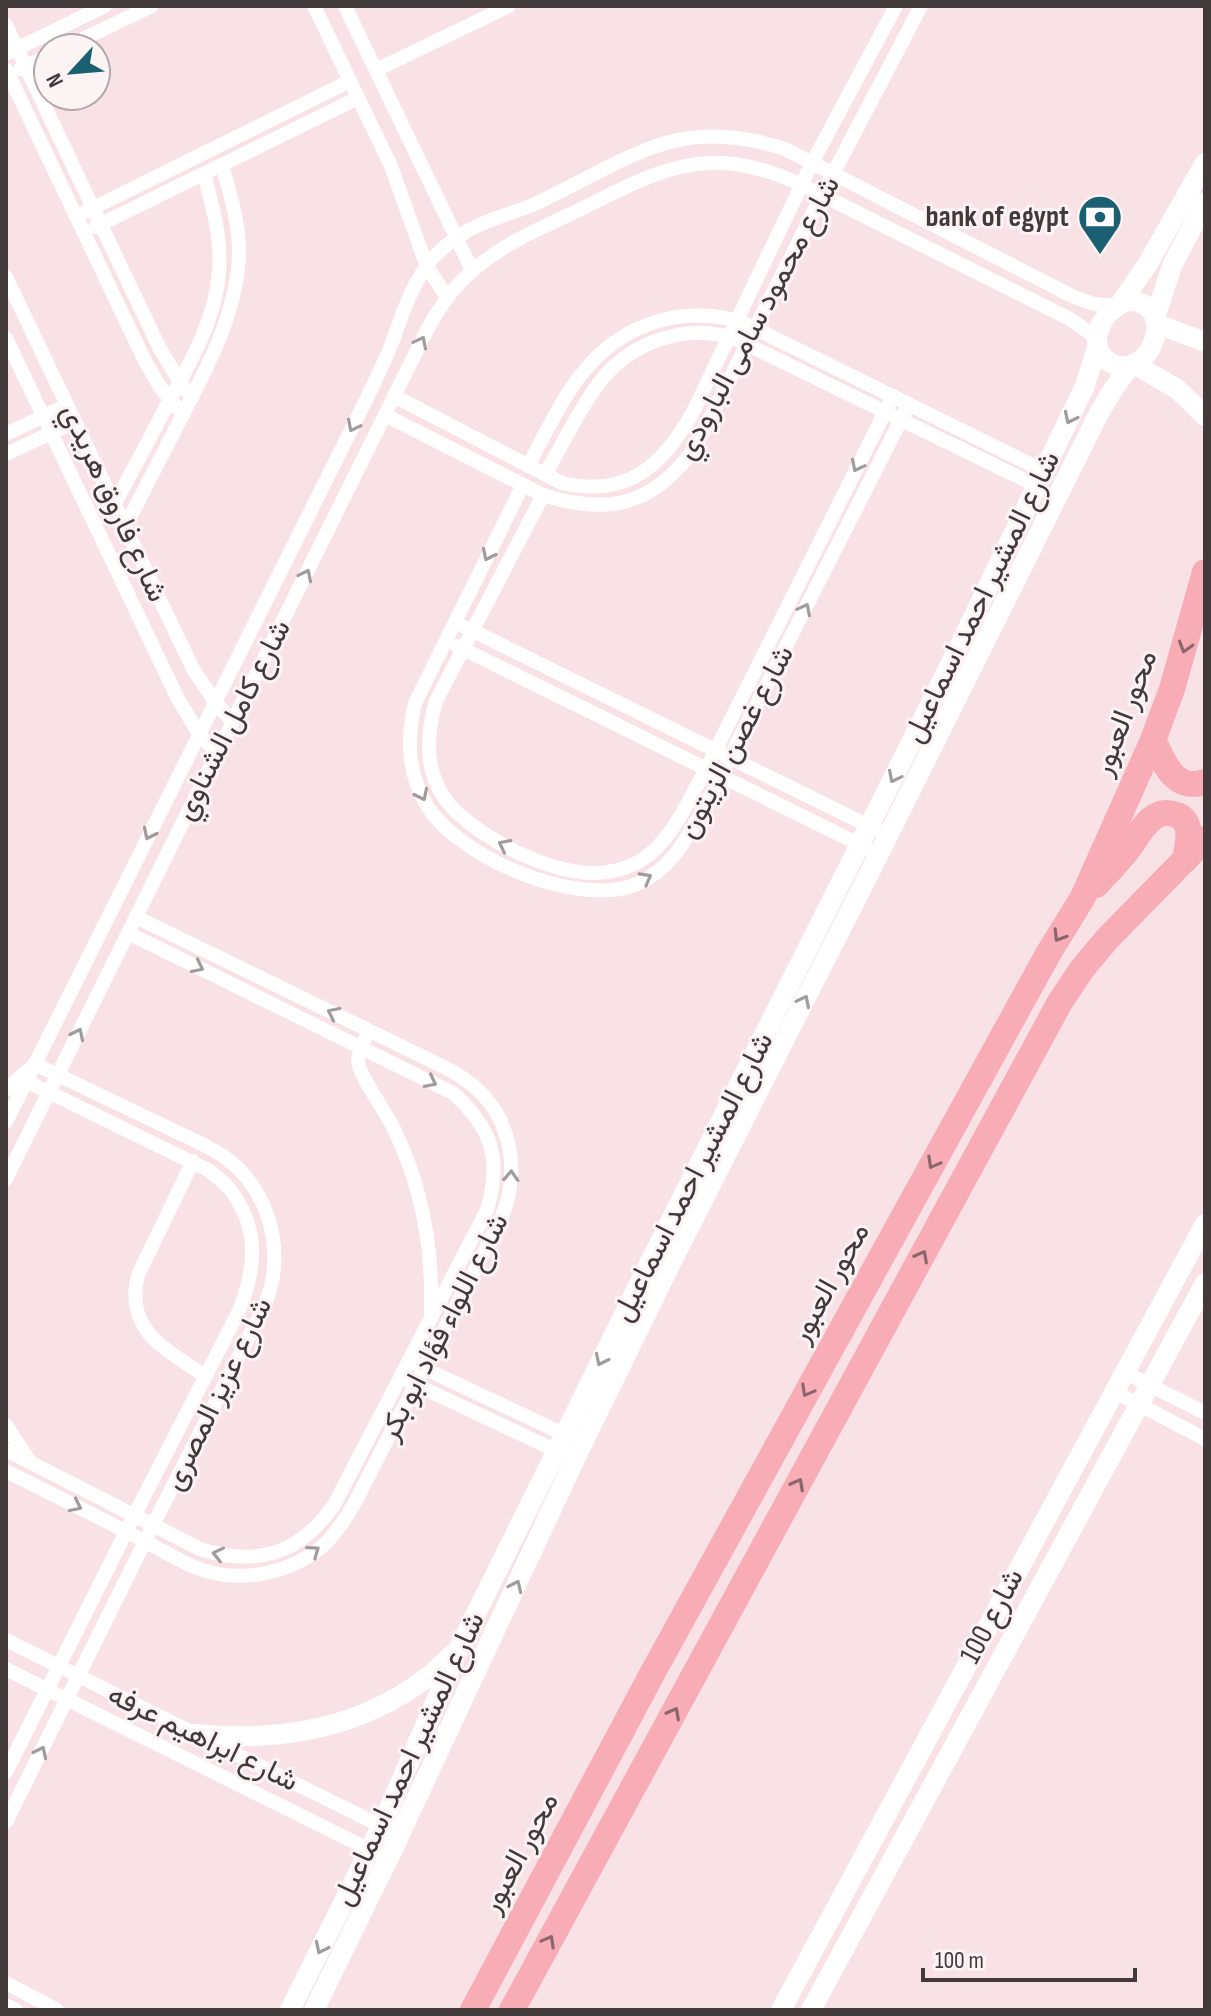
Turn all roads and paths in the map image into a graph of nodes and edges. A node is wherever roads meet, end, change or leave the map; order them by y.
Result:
1 (105, 6) edge
2 (314, 6) edge
3 (345, 6) edge
4 (509, 6) edge
5 (921, 6) edge
6 (148, 7) edge
7 (893, 12) edge
8 (120, 13) edge
9 (6, 25) edge
10 (910, 27) junction
11 (90, 32) edge
12 (12, 51) edge
13 (32, 64) edge
14 (26, 67) junction
15 (376, 70) junction
16 (7, 72) edge
17 (350, 81) junction
18 (358, 98) junction
19 (812, 163) junction
20 (1205, 163) edge
21 (222, 165) junction
22 (833, 173) junction
23 (204, 174) junction
24 (802, 185) junction
25 (1199, 187) edge
26 (822, 195) junction
27 (1205, 202) edge
28 (93, 208) junction
29 (76, 217) junction
30 (101, 225) junction
31 (84, 233) junction
32 (457, 237) junction
33 (427, 267) junction
34 (472, 270) junction
35 (6, 277) edge
36 (447, 297) junction
37 (1118, 305) junction
38 (736, 321) junction
39 (1156, 321) junction
40 (755, 329) junction
41 (729, 337) junction
42 (6, 338) edge
43 (1098, 342) junction
44 (1205, 342) edge
45 (747, 345) junction
46 (600, 353) junction
47 (1133, 365) junction
48 (615, 366) junction
49 (180, 382) junction
50 (394, 396) junction
51 (893, 396) junction
52 (192, 397) junction
53 (170, 400) junction
54 (909, 404) junction
55 (67, 405) junction
56 (885, 412) junction
57 (183, 415) junction
58 (385, 415) junction
59 (43, 416) junction
60 (1205, 416) edge
61 (901, 420) junction
62 (75, 422) junction
63 (51, 433) junction
64 (6, 434) edge
65 (6, 454) edge
66 (528, 466) junction
67 (545, 475) junction
68 (1040, 478) junction
69 (523, 485) junction
70 (543, 495) junction
71 (114, 505) junction
72 (125, 527) junction
73 (1205, 572) edge
74 (455, 622) junction
75 (473, 631) junction
76 (445, 641) junction
77 (463, 649) junction
78 (215, 702) junction
79 (233, 722) junction
80 (199, 734) junction
81 (1153, 740) junction
82 (715, 751) junction
83 (217, 753) junction
84 (729, 758) junction
85 (706, 769) junction
86 (720, 776) junction
87 (1205, 782) edge
88 (1205, 839) edge
89 (874, 841) junction
90 (1185, 860) junction
91 (552, 865) junction
92 (546, 882) junction
93 (1083, 897) junction
94 (136, 917) junction
95 (128, 933) junction
96 (369, 1031) junction
97 (361, 1047) junction
98 (35, 1064) junction
99 (58, 1074) junction
100 (26, 1081) junction
101 (6, 1090) edge
102 (49, 1092) junction
103 (6, 1122) edge
104 (193, 1161) junction
105 (6, 1179) edge
106 (1205, 1224) edge
107 (1205, 1283) edge
108 (430, 1318) junction
109 (409, 1361) junction
110 (424, 1368) junction
111 (1124, 1372) junction
112 (205, 1376) junction
113 (400, 1377) junction
114 (1150, 1384) junction
115 (416, 1385) junction
116 (1113, 1391) junction
117 (1139, 1403) junction
118 (1205, 1413) edge
119 (6, 1425) edge
120 (1205, 1439) edge
121 (570, 1447) junction
122 (6, 1450) edge
123 (32, 1463) junction
124 (6, 1471) edge
125 (134, 1516) junction
126 (153, 1525) junction
127 (126, 1531) junction
128 (145, 1541) junction
129 (6, 1640) edge
130 (459, 1648) junction
131 (59, 1666) junction
132 (6, 1669) edge
133 (78, 1676) junction
134 (47, 1689) junction
135 (67, 1699) junction
136 (195, 1734) junction
137 (6, 1772) edge
138 (6, 1822) edge
139 (390, 1831) junction
140 (369, 1850) junction
141 (388, 1859) junction
142 (6, 1983) edge
143 (6, 2005) edge
144 (16, 2010) edge
145 (57, 2010) edge
146 (290, 2010) edge
147 (314, 2010) edge
148 (473, 2010) edge
149 (512, 2010) edge
150 (781, 2010) edge
151 (811, 2010) edge

1 - 12 street
2 - 17 street
3 - 15 street
4 - 15 street
5 - 10 street, شارع محمود سامى البارودي
6 - 8 street
7 - 10 street
7 - 19 street, شارع محمود سامى البارودي
8 - 11 street
9 - 12 street
10 - 22 street, شارع محمود سامى البارودي
12 - 14 street
13 - 14 street
14 - 16 street
14 - 28 street
15 - 32 street
16 - 29 street
17 - 18 street
17 - 28 street
18 - 21 street
18 - 33 street
19 - 22 street, شارع كامل الشناوي
19 - 24 street, شارع محمود سامى البارودي
19 - 32 street, شارع كامل الشناوي
20 - 25 street
21 - 23 street
21 - 52 street
22 - 26 street, شارع محمود سامى البارودي
22 - 37 street, شارع كامل الشناوي
23 - 30 street
23 - 49 street
24 - 26 street, شارع كامل الشناوي
24 - 34 street, شارع كامل الشناوي
24 - 38 street, شارع محمود سامى البارودي
25 - 37 street
26 - 40 street, شارع محمود سامى البارودي
26 - 43 street, شارع كامل الشناوي
27 - 39 street
28 - 29 street
28 - 30 street
29 - 31 street
30 - 31 street
30 - 49 street
31 - 53 street
32 - 33 street, شارع كامل الشناوي
32 - 34 street
33 - 36 street
33 -> 78 street, شارع كامل الشناوي
34 - 36 street, شارع كامل الشناوي
35 - 55 street, شارع فاروق هريدي
50 -> 36 street, شارع كامل الشناوي
37 - 39 street
37 - 43 street
38 - 40 street
38 - 41 street, شارع محمود سامى البارودي
38 - 46 street
39 - 44 street
39 - 47 street
40 - 45 street, شارع محمود سامى البارودي
40 - 51 street
41 - 45 street
41 - 48 street
41 - 67 street, شارع محمود سامى البارودي
42 - 59 street, شارع فاروق هريدي
43 - 47 street
43 -> 68 street, شارع المشير احمد اسماعيل
45 - 56 street
45 - 70 street, شارع محمود سامى البارودي
46 - 48 street
46 - 66 street
47 - 60 street
47 - 89 street, شارع المشير احمد اسماعيل
48 - 67 street
49 - 52 street
49 - 53 street
50 - 58 street, شارع كامل الشناوي
50 - 66 street, شارع محمود سامى البارودي
51 - 54 street
51 - 56 street, شارع غصن الزيتون
52 - 57 street
53 - 57 street
53 - 71 street
54 - 61 street, شارع غصن الزيتون
54 - 68 street
55 - 59 street
55 - 62 street, شارع فاروق هريدي
56 - 61 street
56 -> 82 street, شارع غصن الزيتون
57 - 72 street
58 - 69 street, شارع محمود سامى البارودي
79 -> 58 street, شارع كامل الشناوي
59 - 63 street, شارع فاروق هريدي
59 - 64 street
61 - 68 street
84 -> 61 street, شارع غصن الزيتون
62 - 63 street
62 - 71 street, شارع فاروق هريدي
63 - 65 street
63 - 80 street, شارع فاروق هريدي
66 - 67 street, شارع محمود سامى البارودي
68 -> 89 street, شارع المشير احمد اسماعيل
69 - 70 street, شارع محمود سامى البارودي
69 -> 74 street, شارع غصن الزيتون
70 - 75 street, شارع غصن الزيتون
71 - 72 street, شارع فاروق هريدي
72 - 78 street, شارع فاروق هريدي
73 -> 81 highway, محور العبور
74 - 75 street
74 - 76 street, شارع غصن الزيتون
75 - 77 street, شارع غصن الزيتون
75 - 82 street
76 - 77 street
76 -> 92 street, شارع غصن الزيتون
77 - 85 street
91 -> 77 street, شارع غصن الزيتون
78 - 79 street, شارع فاروق هريدي
78 - 80 street, شارع كامل الشناوي
79 - 83 street, شارع كامل الشناوي
80 - 83 street, شارع فاروق هريدي
80 -> 98 street, شارع كامل الشناوي
81 - 87 highway
81 - 93 highway, محور العبور
82 - 84 street
82 - 85 street, شارع غصن الزيتون
83 - 94 street, شارع كامل الشناوي
84 - 86 street, شارع غصن الزيتون
84 - 89 street
85 - 86 street
85 - 91 street, شارع غصن الزيتون
86 - 89 street
92 -> 86 street, شارع غصن الزيتون
88 - 90 highway
89 - 121 street, شارع المشير احمد اسماعيل
90 - 93 highway
149 -> 90 highway
91 - 92 street
93 -> 148 highway, محور العبور
94 - 95 street, شارع كامل الشناوي
96 -> 94 street, شارع اللواء فؤاد ابو بكر
95 -> 97 street, شارع اللواء فؤاد ابو بكر
99 -> 95 street, شارع كامل الشناوي
96 - 97 street
110 -> 96 street, شارع اللواء فؤاد ابو بكر
97 - 108 street
97 -> 108 street, شارع اللواء فؤاد ابو بكر
98 - 99 street, شارع عزيز المصرى
98 - 100 street, شارع كامل الشناوي
98 - 101 street
99 - 102 street, شارع كامل الشناوي
99 - 126 street, شارع عزيز المصرى
100 - 102 street, شارع عزيز المصرى
100 - 103 street, شارع كامل الشناوي
102 - 104 street, شارع عزيز المصرى
102 - 105 street, شارع كامل الشناوي
104 - 112 street, شارع عزيز المصرى
104 - 112 street
106 - 111 street, شارع 100
107 - 114 street, شارع 100
108 - 109 street, شارع اللواء فؤاد ابو بكر
109 - 110 street
109 - 113 street, شارع اللواء فؤاد ابو بكر
110 - 115 street, شارع اللواء فؤاد ابو بكر
110 - 121 street
111 - 114 street
111 - 116 street, شارع 100
112 - 125 street, شارع عزيز المصرى
113 - 115 street
113 -> 126 street, شارع اللواء فؤاد ابو بكر
114 - 117 street, شارع 100
114 - 118 street
115 - 121 street
128 -> 115 street, شارع اللواء فؤاد ابو بكر
116 - 117 street
116 - 150 street, شارع 100
117 - 120 street
117 - 151 street, شارع 100
119 - 123 street
121 - 130 street, شارع المشير احمد اسماعيل
139 -> 121 street, شارع المشير احمد اسماعيل
122 - 123 street, شارع اللواء فؤاد ابو بكر
123 - 125 street, شارع اللواء فؤاد ابو بكر
124 -> 127 street, شارع اللواء فؤاد ابو بكر
125 - 126 street, شارع اللواء فؤاد ابو بكر
125 - 127 street, شارع عزيز المصرى
126 - 128 street, شارع عزيز المصرى
127 - 128 street, شارع اللواء فؤاد ابو بكر
127 - 131 street, شارع عزيز المصرى
128 - 133 street, شارع عزيز المصرى
129 - 131 street, شارع ابراهيم عرفه
130 - 136 street
130 - 139 street, شارع المشير احمد اسماعيل
131 - 133 street, شارع ابراهيم عرفه
131 - 134 street, شارع عزيز المصرى
132 - 134 street, شارع ابراهيم عرفه
133 - 135 street, شارع عزيز المصرى
133 - 136 street, شارع ابراهيم عرفه
134 - 135 street, شارع ابراهيم عرفه
134 - 137 street, شارع عزيز المصرى
138 -> 135 street, شارع عزيز المصرى
135 - 140 street, شارع ابراهيم عرفه
136 - 139 street, شارع ابراهيم عرفه
139 - 140 street, شارع المشير احمد اسماعيل
139 - 141 street, شارع المشير احمد اسماعيل
140 - 141 street, شارع ابراهيم عرفه
140 -> 146 street, شارع المشير احمد اسماعيل
141 - 147 street, شارع المشير احمد اسماعيل
142 - 145 street
143 - 144 street

